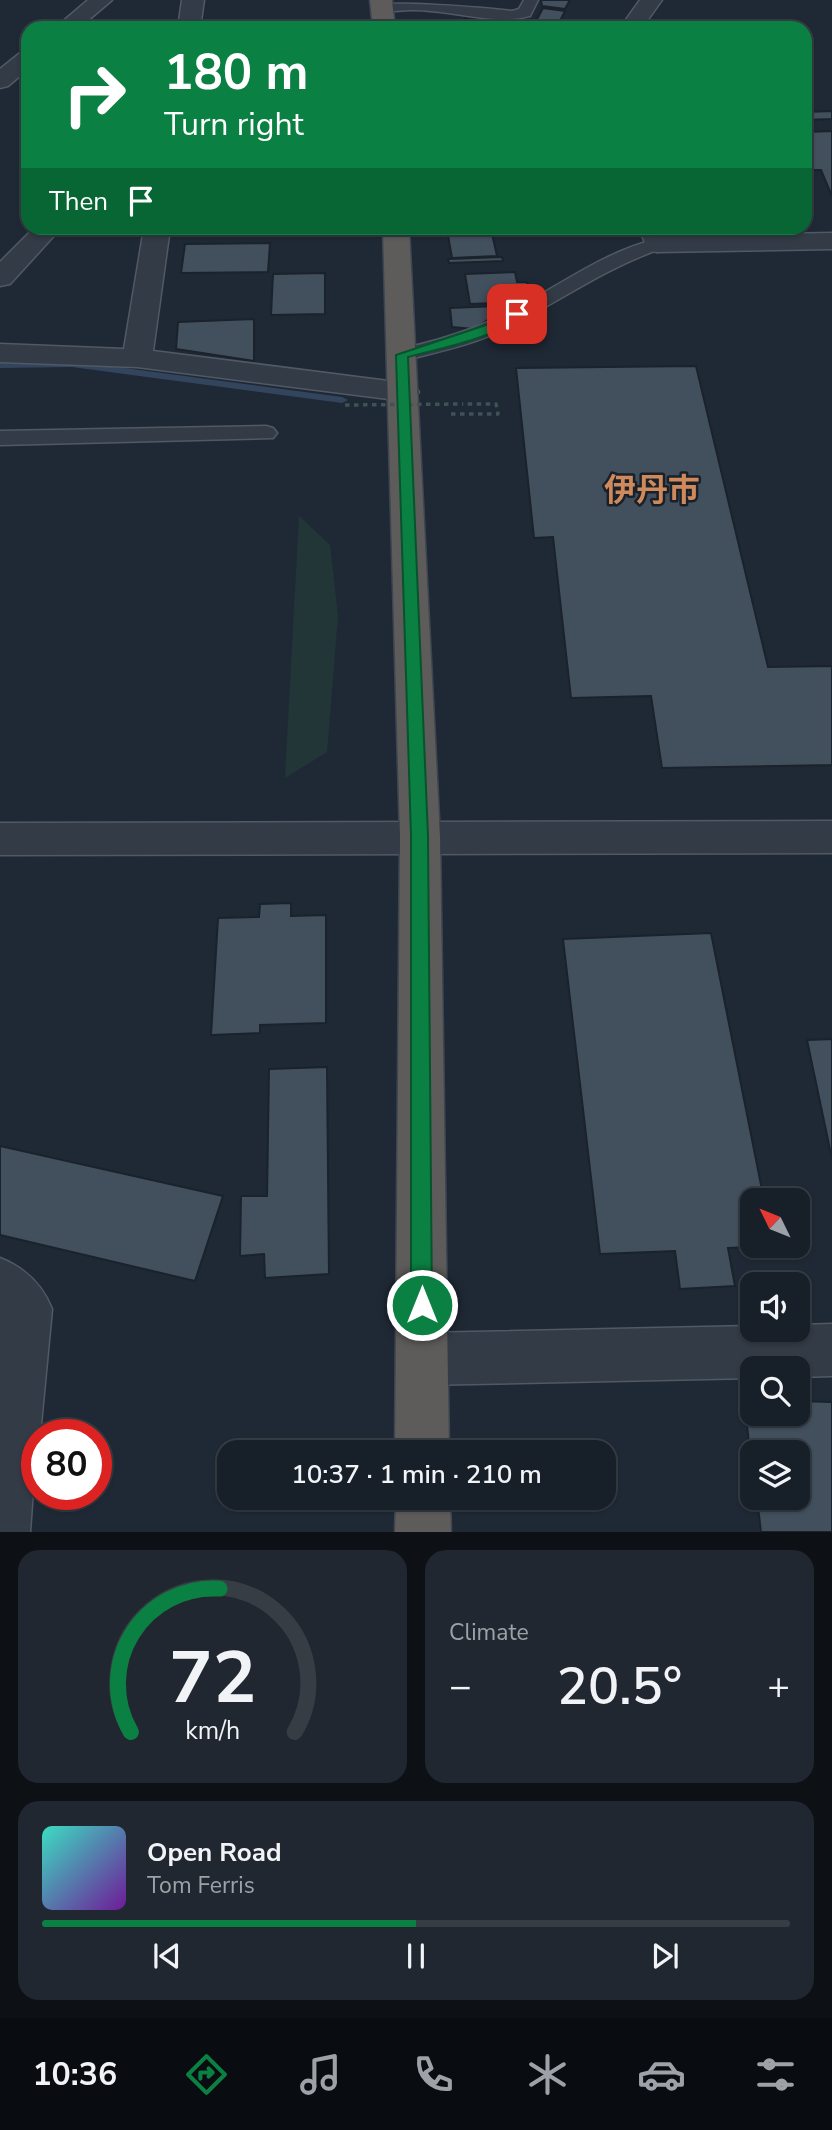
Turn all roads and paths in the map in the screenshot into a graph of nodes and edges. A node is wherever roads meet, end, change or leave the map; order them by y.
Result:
1 (101, 0) edge
2 (193, 0) edge
3 (531, 0) edge
4 (651, 0) edge
5 (382, 11) edge
6 (75, 21) edge
7 (190, 21) edge
8 (636, 21) edge
9 (0, 56) edge
10 (21, 59) edge
11 (21, 65) edge
12 (0, 81) edge
13 (41, 235) edge
14 (156, 235) edge
15 (396, 235) edge
16 (654, 236) edge
17 (832, 242) edge
18 (0, 278) edge
19 (0, 353) edge
20 (402, 355) junction
21 (137, 358) junction
22 (404, 392) junction
23 (345, 405) dead end
24 (452, 414) dead end
25 (267, 433) dead end
26 (0, 438) edge
27 (419, 836) junction
28 (832, 837) edge
29 (0, 839) edge
30 (0, 1283) edge
31 (832, 1350) edge
32 (422, 1359) junction
33 (422, 1440) edge
34 (423, 1510) edge
35 (2, 1531) edge
36 (423, 1531) edge

1 - 6 street
2 - 7 street
3 - 5 lane
4 - 8 street
9 - 10 street
11 - 12 street
13 - 18 street
14 - 21 street
15 - 20 highway
16 - 17 street
16 - 20 lane
19 - 21 street
20 - 22 highway
21 - 22 street
22 - 27 highway
23 - 24 path, bridge
25 - 26 lane
27 - 28 street
27 - 29 street
27 - 32 highway
30 - 35 street
31 - 32 street
32 - 33 highway
34 - 36 highway

